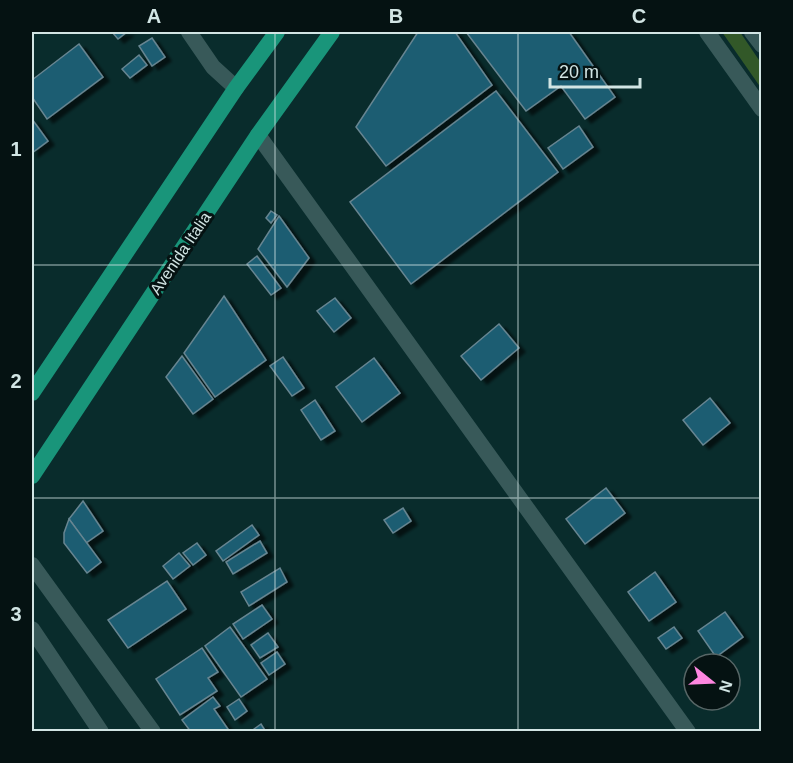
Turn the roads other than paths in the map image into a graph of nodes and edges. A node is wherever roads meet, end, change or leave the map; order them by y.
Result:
1 (189, 32) edge
2 (277, 32) edge
3 (332, 32) edge
4 (707, 32) edge
5 (752, 32) edge
6 (762, 45) edge
7 (236, 88) junction
8 (762, 109) edge
9 (258, 135) junction
10 (32, 393) edge
11 (32, 476) edge
12 (32, 565) edge
13 (32, 629) edge
14 (101, 732) edge
15 (153, 732) edge
16 (688, 732) edge

1 - 7 street
2 - 7 main road
3 - 9 main road, Avenida Italia
4 - 8 street
5 - 6 street
7 - 10 main road
9 - 11 main road, Avenida Italia
9 - 16 street
12 - 15 street
13 - 14 street

